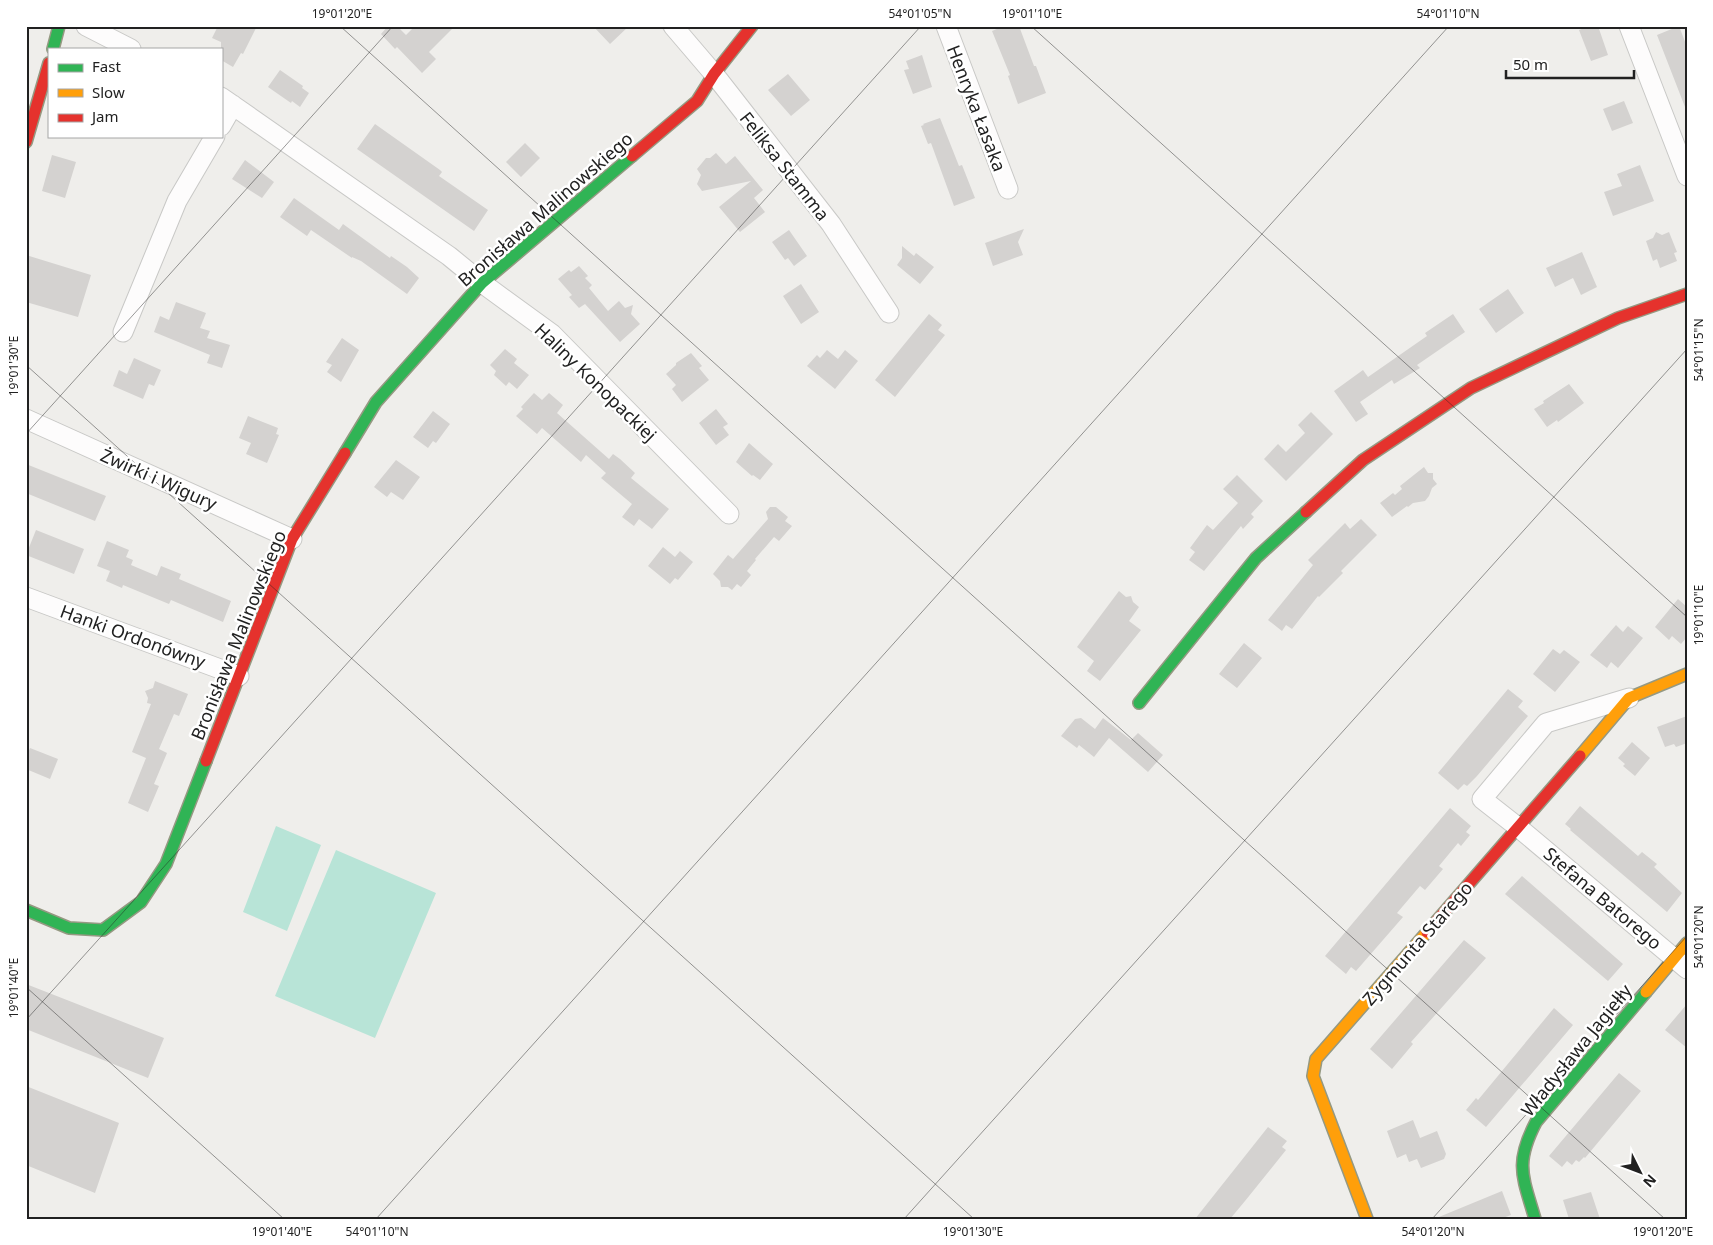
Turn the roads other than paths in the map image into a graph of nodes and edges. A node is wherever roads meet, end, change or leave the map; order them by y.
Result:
1 (59, 26) edge
2 (86, 26) edge
3 (672, 26) edge
4 (752, 26) edge
5 (946, 26) edge
6 (1628, 26) edge
7 (53, 48) edge
8 (129, 48) edge
9 (48, 66) edge
10 (714, 74) junction
11 (227, 101) edge
12 (222, 122) edge
13 (214, 138) edge
14 (26, 142) edge
15 (1687, 176) edge
16 (1008, 189) dead end
17 (482, 283) junction
18 (1687, 294) edge
19 (889, 313) dead end
20 (123, 332) dead end
21 (26, 419) edge
22 (729, 514) dead end
23 (292, 539) junction
24 (26, 597) edge
25 (1687, 674) edge
26 (239, 676) junction
27 (1629, 698) junction
28 (1139, 703) dead end
29 (1519, 828) junction
30 (26, 910) edge
31 (1687, 943) edge
32 (1680, 964) edge
33 (1367, 1219) edge
34 (1536, 1219) edge

1 - 7 street
2 - 8 street
3 - 10 street, Feliksa Stamma
4 - 10 street, Bronisława Malinowskiego
5 - 16 street, Henryka Łasaka
6 - 15 street
9 - 14 street
10 - 17 street, Bronisława Malinowskiego
10 - 19 street, Feliksa Stamma
11 - 12 street, Haliny Konopackiej
11 - 17 street, Haliny Konopackiej
13 - 20 street
17 - 22 street, Haliny Konopackiej
17 - 23 street, Bronisława Malinowskiego
18 - 28 street
21 - 23 street, Żwirki i Wigury
23 - 26 street, Bronisława Malinowskiego
24 - 26 street, Hanki Ordonówny
25 - 27 street, Zygmunta Starego
26 - 30 street, Bronisława Malinowskiego
27 - 29 street, Zygmunta Starego
27 - 29 street, Zygmunta Starego
29 - 32 street, Stefana Batorego
29 - 33 street, Zygmunta Starego
31 - 32 street, Władysława Jagiełły
32 - 34 street, Władysława Jagiełły

